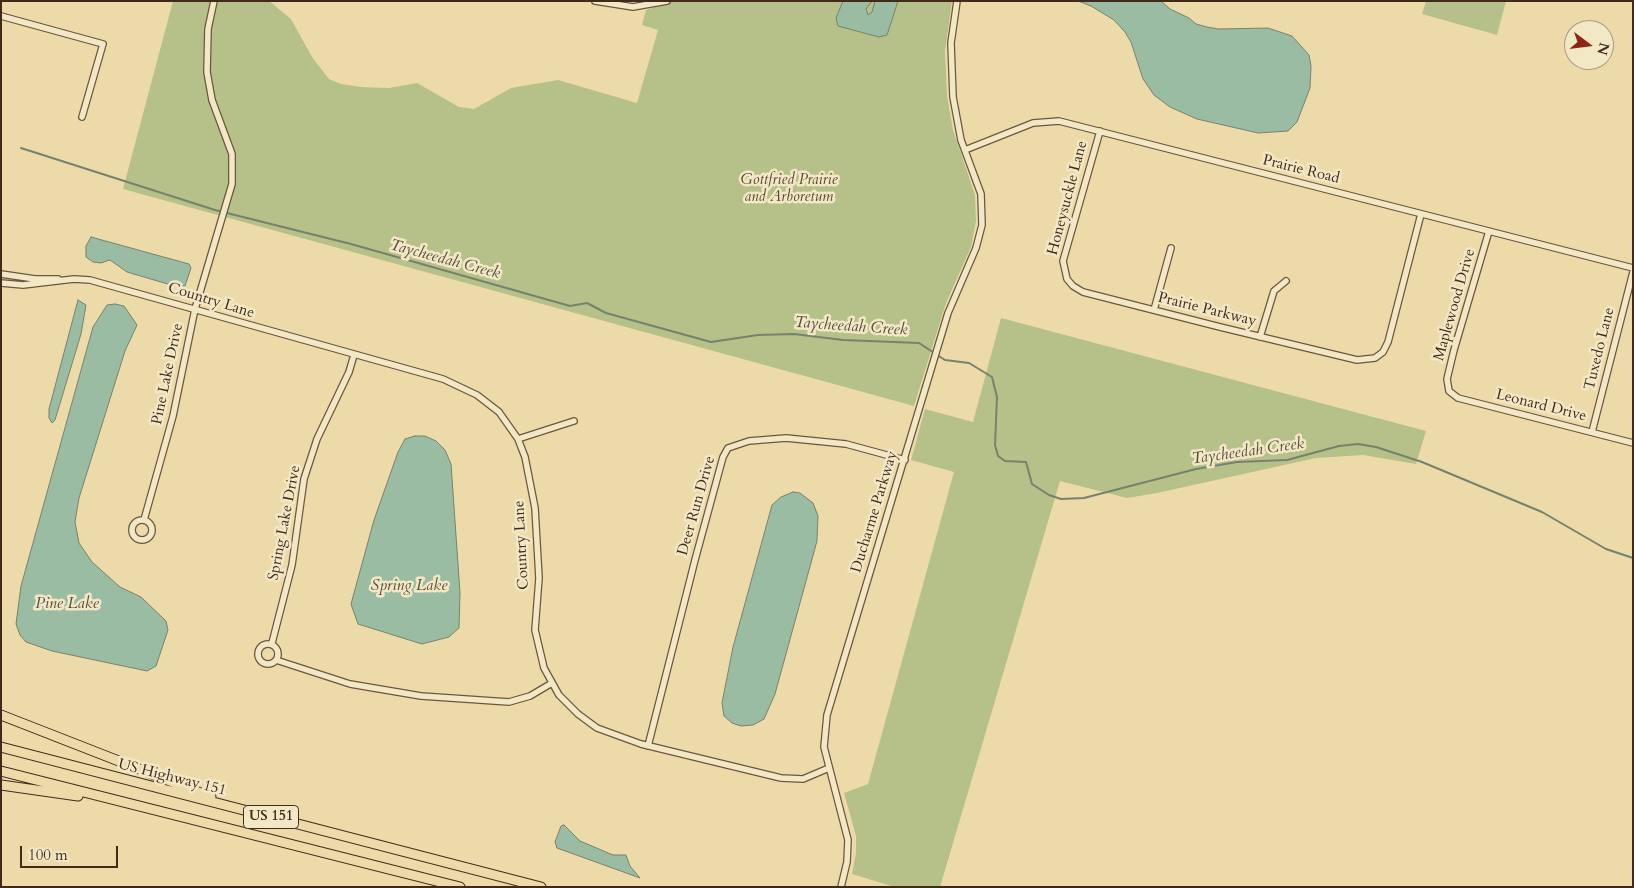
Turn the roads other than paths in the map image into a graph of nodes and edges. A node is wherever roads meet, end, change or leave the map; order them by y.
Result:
1 (214, 1) edge
2 (595, 1) edge
3 (667, 1) edge
4 (957, 1) edge
5 (1, 16) edge
6 (82, 117) dead end
7 (1100, 132) junction
8 (965, 150) junction
9 (1421, 214) junction
10 (1489, 232) junction
11 (1171, 248) dead end
12 (1633, 268) edge
13 (1064, 270) joint
14 (1633, 272) edge
15 (1, 274) edge
16 (65, 280) junction
17 (1286, 280) dead end
18 (1, 283) edge
19 (196, 309) junction
20 (1154, 310) junction
21 (1260, 337) junction
22 (354, 355) junction
23 (1448, 386) joint
24 (574, 421) dead end
25 (1592, 432) junction
26 (518, 439) junction
27 (1633, 443) edge
28 (905, 460) junction
29 (144, 520) dead end
30 (272, 643) junction
31 (276, 660) junction
32 (552, 682) junction
33 (1, 715) edge
34 (648, 746) junction
35 (1, 747) edge
36 (829, 768) junction
37 (1, 771) edge
38 (1, 785) edge
39 (144, 808) junction
40 (253, 812) junction
41 (460, 887) edge
42 (541, 887) edge
43 (841, 887) edge

1 - 19 street, Pine Lake Drive
2 - 3 street
4 - 8 street, Ducharme Parkway
5 - 6 street
7 - 8 street, Prairie Road
7 - 9 street, Prairie Road
7 - 13 street, Honeysuckle Lane
8 - 28 street, Ducharme Parkway
9 - 10 street, Prairie Road
9 - 21 street, Prairie Parkway
10 - 12 street, Prairie Road
10 - 23 street, Maplewood Drive
11 - 20 street
13 - 20 street, Prairie Parkway
14 - 25 street, Tuxedo Lane
15 - 16 street, Country Lane
16 - 18 street, Country Lane
16 - 19 street, Country Lane
17 - 21 street
19 - 22 street, Country Lane
19 - 29 street, Pine Lake Drive
20 - 21 street, Prairie Parkway
22 - 26 street, Country Lane
22 - 30 street, Spring Lake Drive
23 - 25 street, Leonard Drive
24 - 26 street
25 - 27 street, Leonard Drive
26 - 32 street, Country Lane
28 - 34 street, Deer Run Drive
28 - 36 street, Ducharme Parkway
30 - 31 street, Spring Lake Drive
30 - 31 street, Spring Lake Drive
31 - 32 street, Spring Lake Drive
32 - 34 street, Country Lane
33 - 40 main road
34 - 36 street, Country Lane
35 - 40 main road, US Highway 151 / US 151
36 - 43 street, Ducharme Parkway
37 - 39 main road, US 151
38 - 39 main road
39 - 41 main road, US 151
40 - 42 main road, US Highway 151 / US 151

